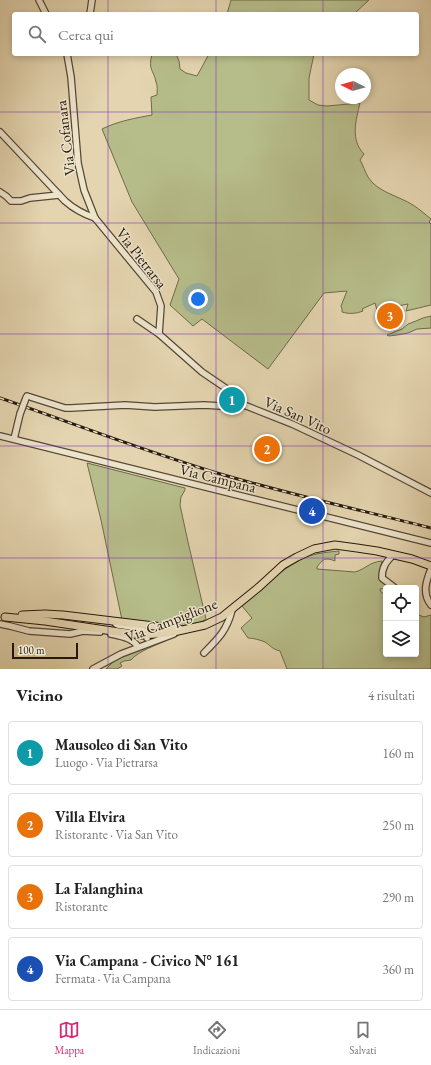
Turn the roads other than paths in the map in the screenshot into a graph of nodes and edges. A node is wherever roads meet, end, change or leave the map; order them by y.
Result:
1 (39, 0) edge
2 (92, 0) edge
3 (45, 12) edge
4 (90, 12) edge
5 (67, 56) edge
6 (0, 132) edge
7 (0, 192) edge
8 (59, 195) junction
9 (94, 218) junction
10 (137, 319) dead end
11 (159, 334) junction
12 (244, 405) junction
13 (0, 436) edge
14 (14, 439) junction
15 (431, 493) edge
16 (431, 544) edge
17 (393, 555) junction
18 (431, 566) edge
19 (431, 569) edge
20 (391, 585) edge
21 (431, 605) edge
22 (232, 610) junction
23 (2, 617) edge
24 (112, 621) junction
25 (0, 624) edge
26 (186, 630) junction
27 (147, 635) junction
28 (146, 644) junction
29 (138, 647) junction
30 (204, 653) dead end
31 (93, 669) edge

1 - 3 street
2 - 4 street
5 - 9 street, Via Cofanara
6 - 8 street, Via Pietrarsa
7 - 8 street
8 - 9 street, Via Pietrarsa
9 - 11 street, Via Pietrarsa
10 - 11 street
11 - 12 street
12 - 14 street, Via San Vito, bridge
12 - 15 street, Via San Vito
13 - 14 street, Via Campana
14 - 16 street, Via Campana
17 - 18 main road, Via Campiglione
17 - 20 street
17 - 22 main road, Via Campiglione
19 - 21 street
22 - 26 main road, Via Campiglione
22 - 30 street
23 - 24 main road
23 - 27 main road
24 - 26 main road
24 - 27 street
25 - 29 street
26 - 27 main road
26 - 28 street, Via Campiglione
27 - 28 street
28 - 29 street, Via Campiglione
29 - 31 street, Via Campiglione

